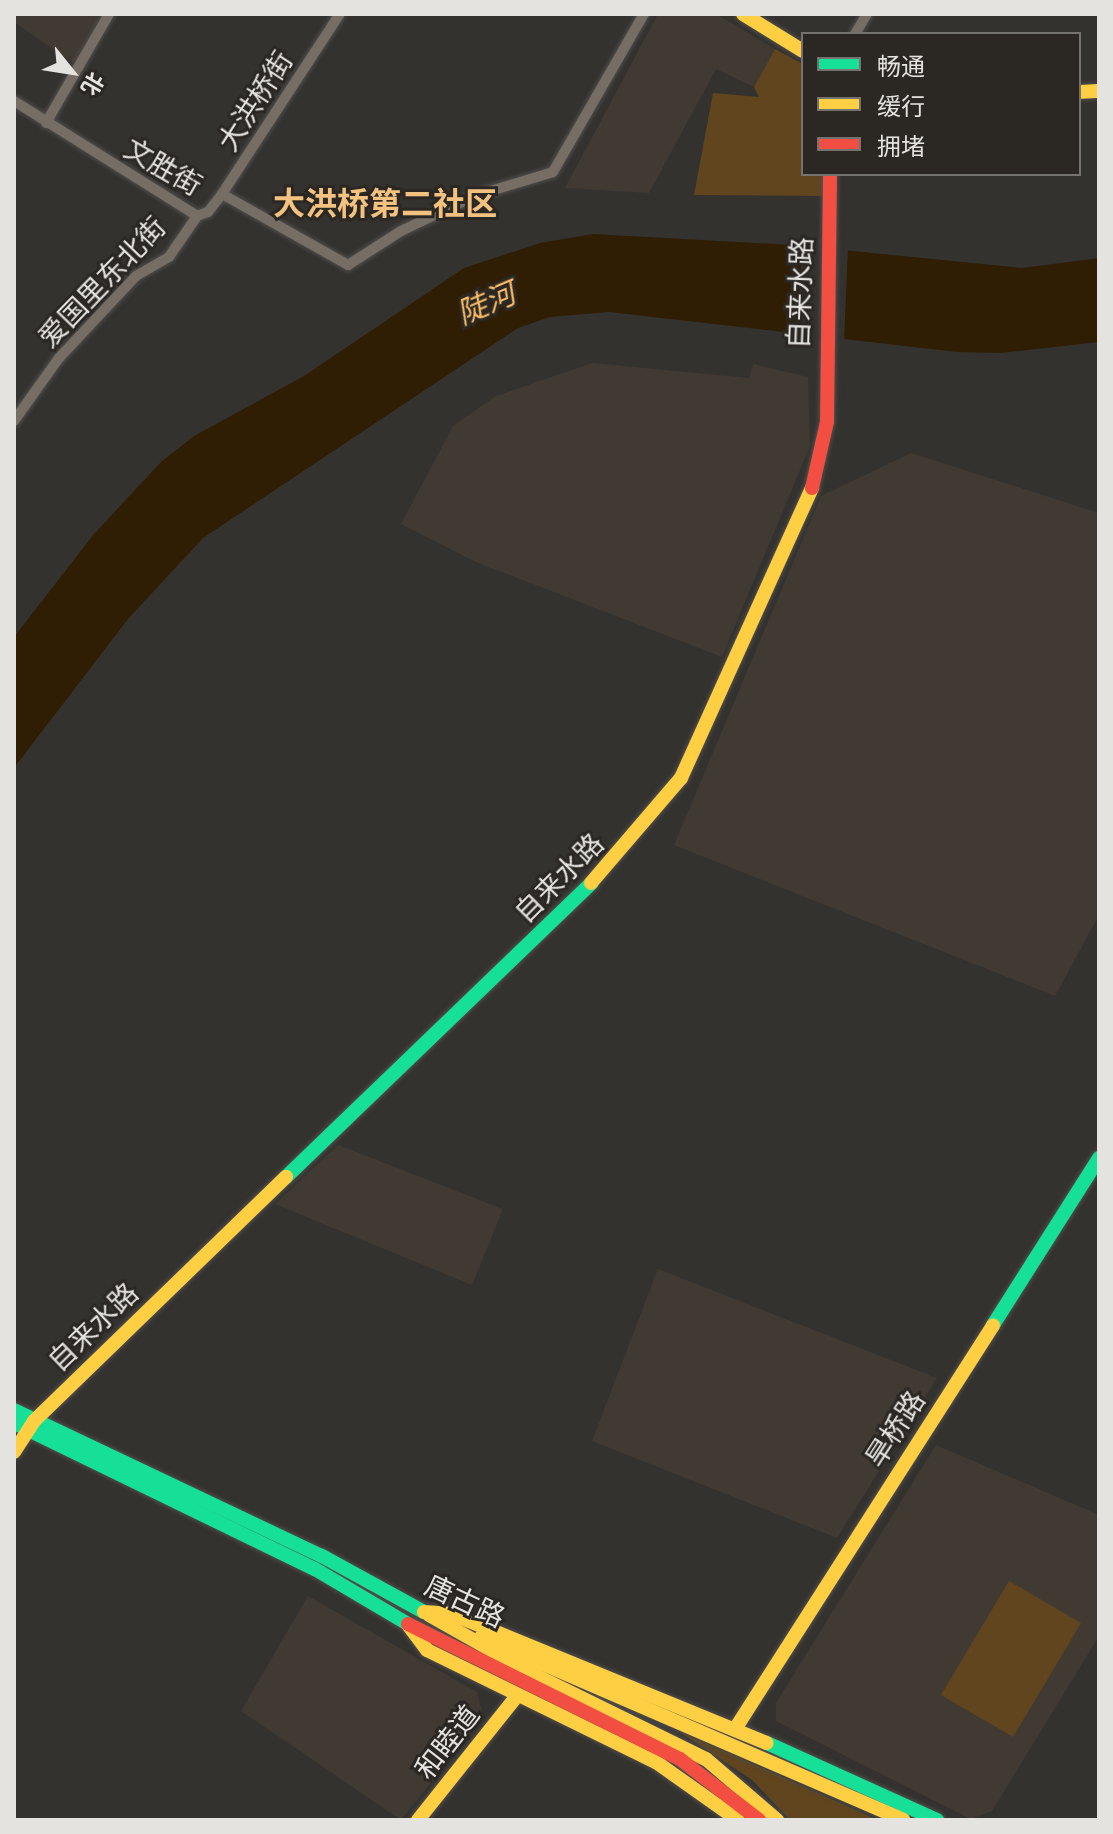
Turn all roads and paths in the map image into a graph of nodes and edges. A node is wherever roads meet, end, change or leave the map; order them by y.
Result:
1 (109, 14) edge
2 (340, 14) edge
3 (644, 14) edge
4 (743, 14) edge
5 (867, 14) edge
6 (856, 32) edge
7 (801, 50) edge
8 (14, 101) edge
9 (46, 123) junction
10 (830, 176) edge
11 (222, 194) junction
12 (208, 212) joint
13 (197, 216) junction
14 (14, 421) edge
15 (1099, 1158) edge
16 (14, 1410) edge
17 (14, 1423) edge
18 (32, 1426) junction
19 (14, 1452) edge
20 (424, 1612) junction
21 (408, 1624) junction
22 (539, 1677) junction
23 (517, 1696) junction
24 (735, 1729) junction
25 (418, 1820) edge
26 (738, 1820) edge
27 (759, 1820) edge
28 (777, 1820) edge
29 (903, 1820) edge
30 (937, 1820) edge

1 - 9 street
2 - 11 street, 大洪桥街
3 - 11 street
4 - 7 main road
5 - 6 street
8 - 9 street, 文胜街
9 - 13 street, 文胜街
10 - 18 main road, 自来水路
11 - 12 street, 大洪桥街
12 - 13 street, 文胜街
13 - 14 street, 爱国里东北街
15 - 24 main road, 旱桥路
16 - 18 main road, 唐古路
17 - 18 main road, 唐古路
18 - 19 main road, 自来水路
18 - 20 main road, 唐古路
18 - 21 main road, 唐古路
20 - 22 main road, 唐古路
20 - 24 main road
21 - 22 main road, 唐古路
21 - 23 main road
22 - 27 main road, 唐古路
22 - 28 main road
22 - 29 main road, 唐古路
23 - 25 main road, 和睦道
23 - 26 main road
24 - 30 main road

